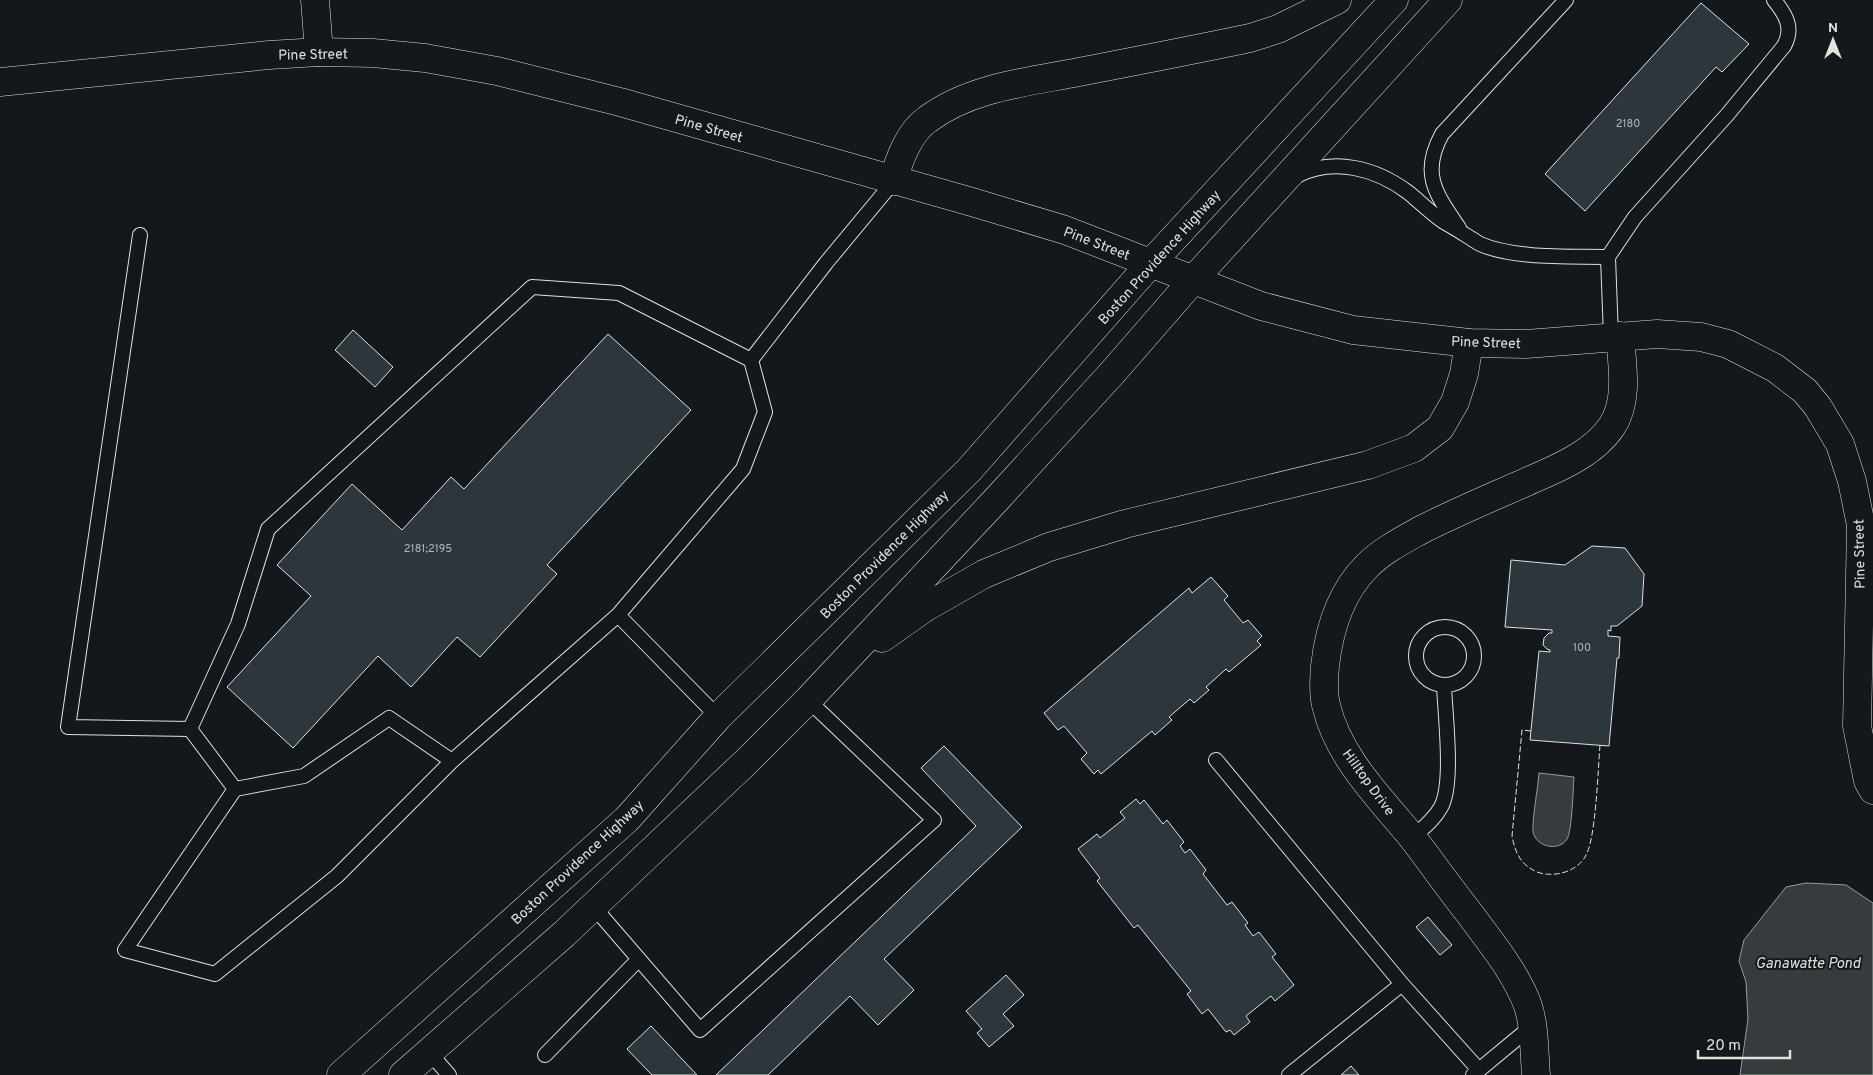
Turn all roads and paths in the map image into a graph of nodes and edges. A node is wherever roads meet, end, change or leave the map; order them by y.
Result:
1 (315, 0) edge
2 (1337, 0) edge
3 (1394, 0) edge
4 (1448, 0) edge
5 (1566, 0) edge
6 (1774, 0) edge
7 (318, 52) junction
8 (0, 82) edge
9 (894, 181) junction
10 (1282, 183) junction
11 (1462, 232) junction
12 (140, 235) dead end
13 (1608, 257) junction
14 (1151, 264) junction
15 (1193, 280) junction
16 (1616, 337) junction
17 (1469, 343) junction
18 (751, 360) junction
19 (618, 615) junction
20 (832, 674) junction
21 (1444, 685) junction
22 (808, 700) junction
23 (718, 717) junction
24 (190, 730) junction
25 (1216, 760) dead end
26 (452, 761) junction
27 (235, 789) junction
28 (1873, 790) edge
29 (1412, 838) junction
30 (593, 906) junction
31 (639, 959) junction
32 (1402, 984) junction
33 (1532, 1026) junction
34 (429, 1052) junction
35 (545, 1055) dead end
36 (1476, 1073) edge
37 (341, 1075) edge
38 (403, 1075) edge
39 (449, 1075) edge
40 (1289, 1075) edge
41 (1536, 1075) edge

1 - 7 main road
2 - 9 main road
3 - 14 main road, Boston Providence Highway
4 - 10 main road
5 - 11 lane
6 - 13 lane
7 - 8 main road, Pine Street
7 - 9 main road, Pine Street
9 - 14 main road, Pine Street
9 - 18 lane
10 - 11 lane
10 - 15 main road
11 - 13 lane
12 - 24 lane
13 - 16 lane
14 - 15 main road, Pine Street
14 - 23 main road, Boston Providence Highway
15 - 17 main road, Pine Street
15 - 20 main road
16 - 17 main road, Pine Street
16 - 28 main road, Pine Street
16 - 29 main road, Hilltop Drive
17 - 20 main road
18 - 19 lane
18 - 24 lane
19 - 23 lane
19 - 26 lane
20 - 22 main road
21 - 21 lane
21 - 29 lane
22 - 30 main road
22 - 31 lane
23 - 37 main road, Boston Providence Highway
24 - 27 lane
25 - 32 lane
26 - 27 lane
26 - 27 lane
29 - 33 main road, Hilltop Drive
30 - 31 lane
30 - 34 main road
31 - 35 lane
32 - 36 lane
32 - 40 lane
33 - 36 lane
33 - 41 main road, Hilltop Drive
34 - 38 main road
34 - 39 lane

